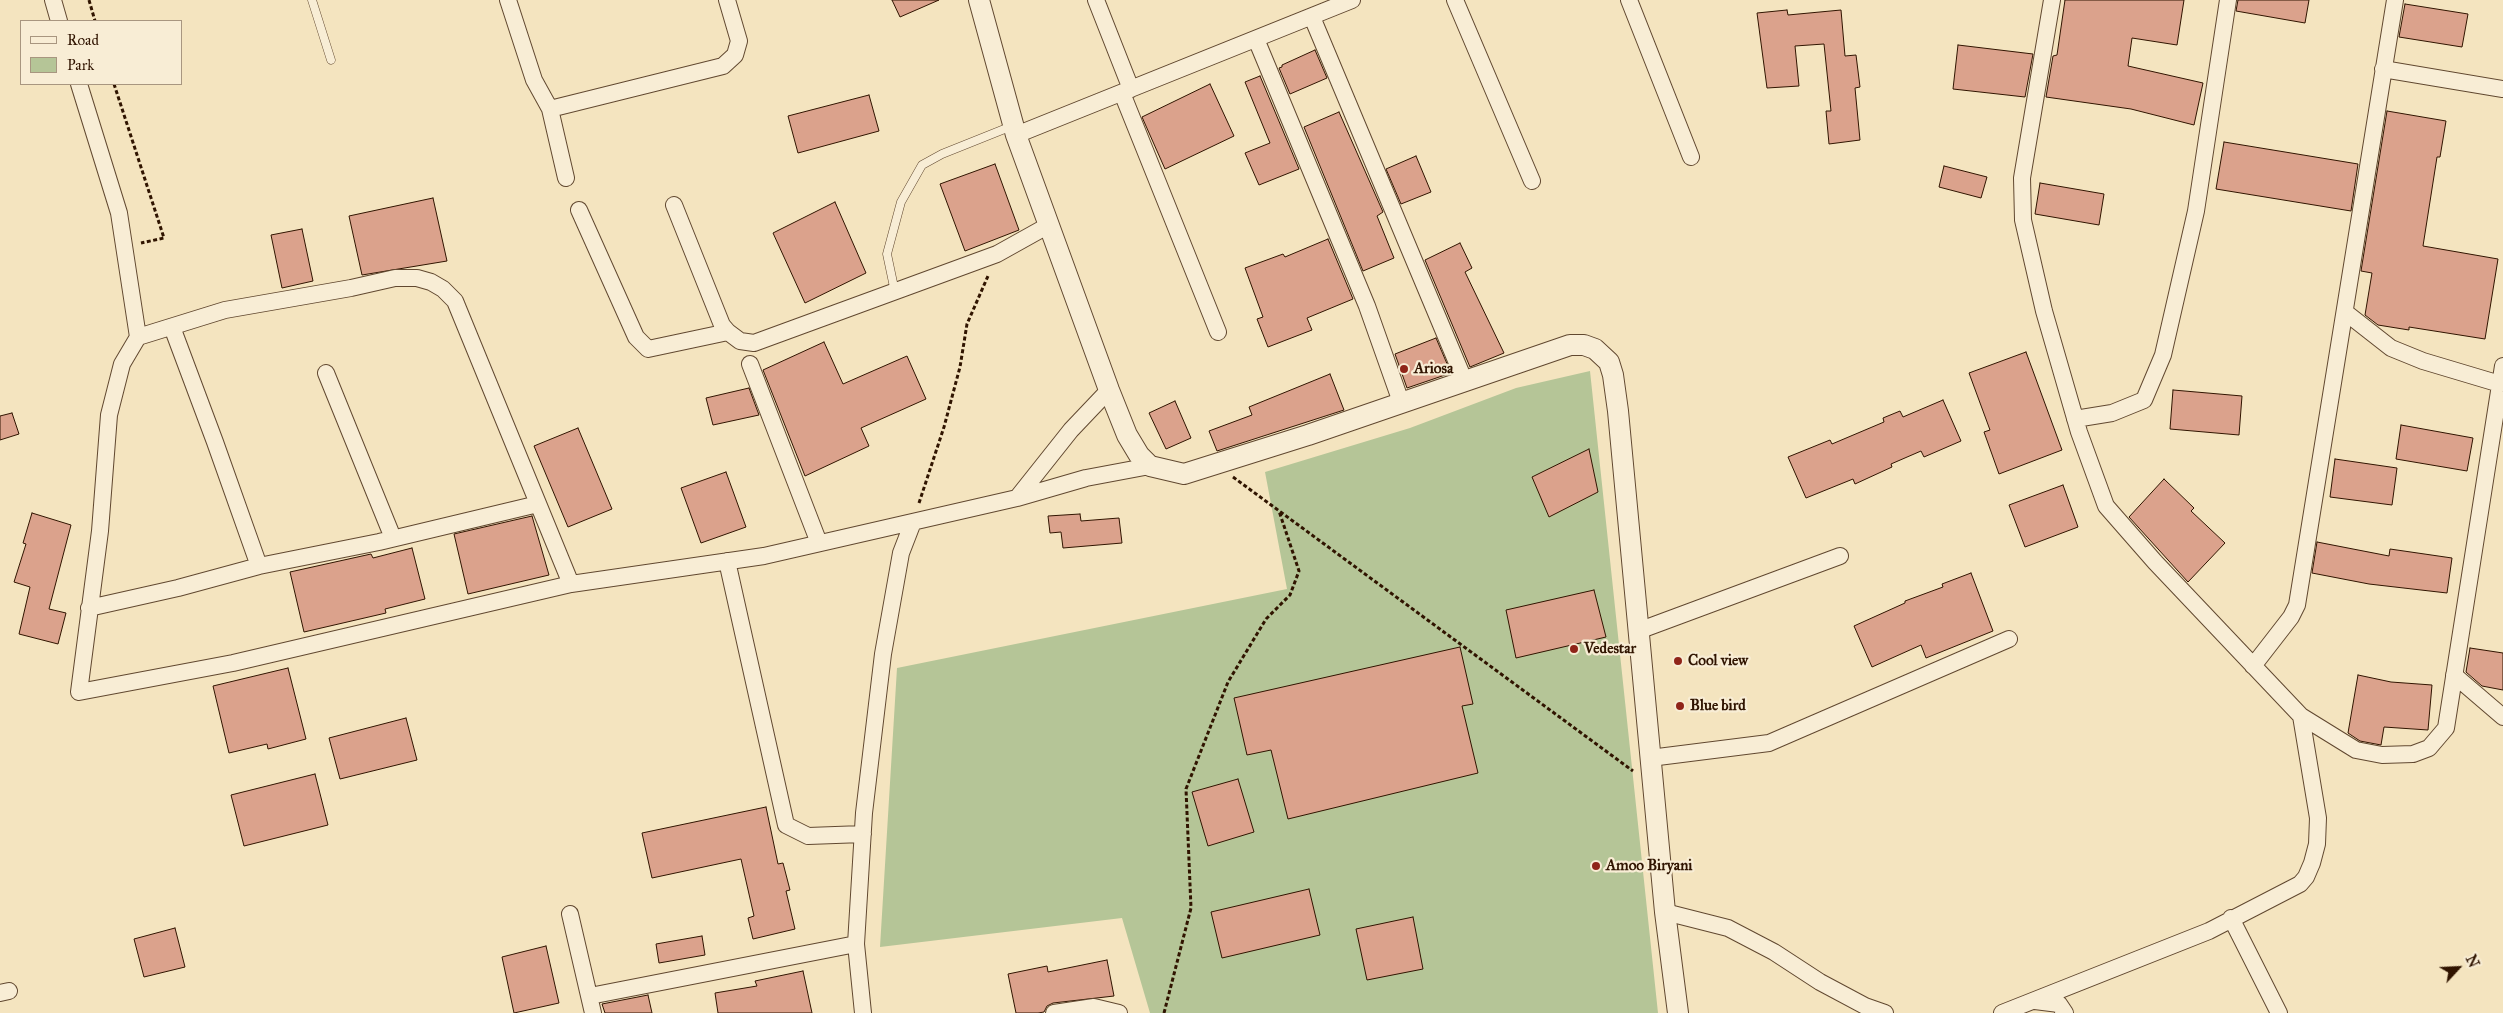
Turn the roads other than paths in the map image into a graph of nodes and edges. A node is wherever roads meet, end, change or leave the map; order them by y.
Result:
1 (53, 0) edge
2 (312, 0) edge
3 (508, 0) edge
4 (727, 0) edge
5 (979, 0) edge
6 (1096, 0) edge
7 (1352, 0) edge
8 (1455, 0) edge
9 (1628, 0) edge
10 (2052, 0) edge
11 (2228, 0) edge
12 (2395, 0) edge
13 (1312, 16) junction
14 (59, 20) edge
15 (1256, 39) junction
16 (331, 60) dead end
17 (2383, 69) junction
18 (79, 85) edge
19 (2503, 89) edge
20 (1126, 91) junction
21 (550, 109) junction
22 (1015, 130) junction
23 (1691, 157) dead end
24 (566, 178) dead end
25 (1532, 181) dead end
26 (674, 205) dead end
27 (580, 210) dead end
28 (1049, 225) junction
29 (895, 292) junction
30 (2345, 312) junction
31 (172, 327) junction
32 (728, 332) junction
33 (1218, 332) dead end
34 (138, 337) junction
35 (750, 364) dead end
36 (2503, 366) edge
37 (326, 373) dead end
38 (1465, 382) junction
39 (2500, 384) junction
40 (1109, 390) junction
41 (1401, 402) junction
42 (2075, 419) junction
43 (1150, 466) junction
44 (1017, 498) junction
45 (538, 504) junction
46 (913, 522) junction
47 (393, 538) junction
48 (819, 543) junction
49 (1840, 556) dead end
50 (727, 561) junction
51 (259, 566) junction
52 (571, 584) junction
53 (89, 608) junction
54 (1638, 631) junction
55 (2009, 638) dead end
56 (2252, 666) junction
57 (2454, 674) junction
58 (2301, 716) junction
59 (2503, 717) edge
60 (1650, 758) junction
61 (863, 834) junction
62 (1666, 912) junction
63 (570, 914) dead end
64 (2231, 918) junction
65 (856, 944) junction
66 (590, 996) junction
67 (2033, 1001) junction
68 (593, 1013) edge
69 (863, 1013) edge
70 (1054, 1013) edge
71 (1119, 1013) edge
72 (1678, 1013) edge
73 (1885, 1013) edge
74 (2002, 1013) edge
75 (2065, 1013) edge
76 (2279, 1013) edge

1 - 14 street
2 - 16 lane
3 - 21 street
4 - 21 street
5 - 22 street
6 - 20 street
7 - 13 street
8 - 25 street
9 - 23 street
10 - 42 street
11 - 42 street
12 - 17 street
13 - 15 street
13 - 38 street
15 - 20 street
15 - 41 street
17 - 19 street
17 - 30 street
18 - 34 street
20 - 22 street
20 - 33 street
21 - 24 street
22 - 28 street
22 - 29 lane
26 - 32 street
27 - 32 street
28 - 29 street
28 - 40 street
29 - 32 street
30 - 39 street
30 - 56 street
31 - 34 street
31 - 45 street
31 - 51 street
34 - 53 street
35 - 48 street
36 - 39 street
37 - 47 street
38 - 41 street
38 - 54 street
39 - 57 street
40 - 43 street
40 - 44 street
41 - 43 street
42 - 56 street
43 - 44 street
44 - 46 street
45 - 47 street
45 - 52 street
46 - 48 street
46 - 61 street
47 - 51 street
48 - 50 street
49 - 54 street
50 - 52 street
50 - 61 street
51 - 53 street
52 - 53 street
54 - 60 street
55 - 60 street
56 - 58 street
57 - 58 street
57 - 59 street
58 - 64 street
60 - 62 street
61 - 65 street
62 - 72 street
62 - 73 street
63 - 66 street
64 - 67 street
64 - 76 street
65 - 66 street
65 - 69 street
66 - 68 street
67 - 74 street
67 - 75 street
70 - 71 street

